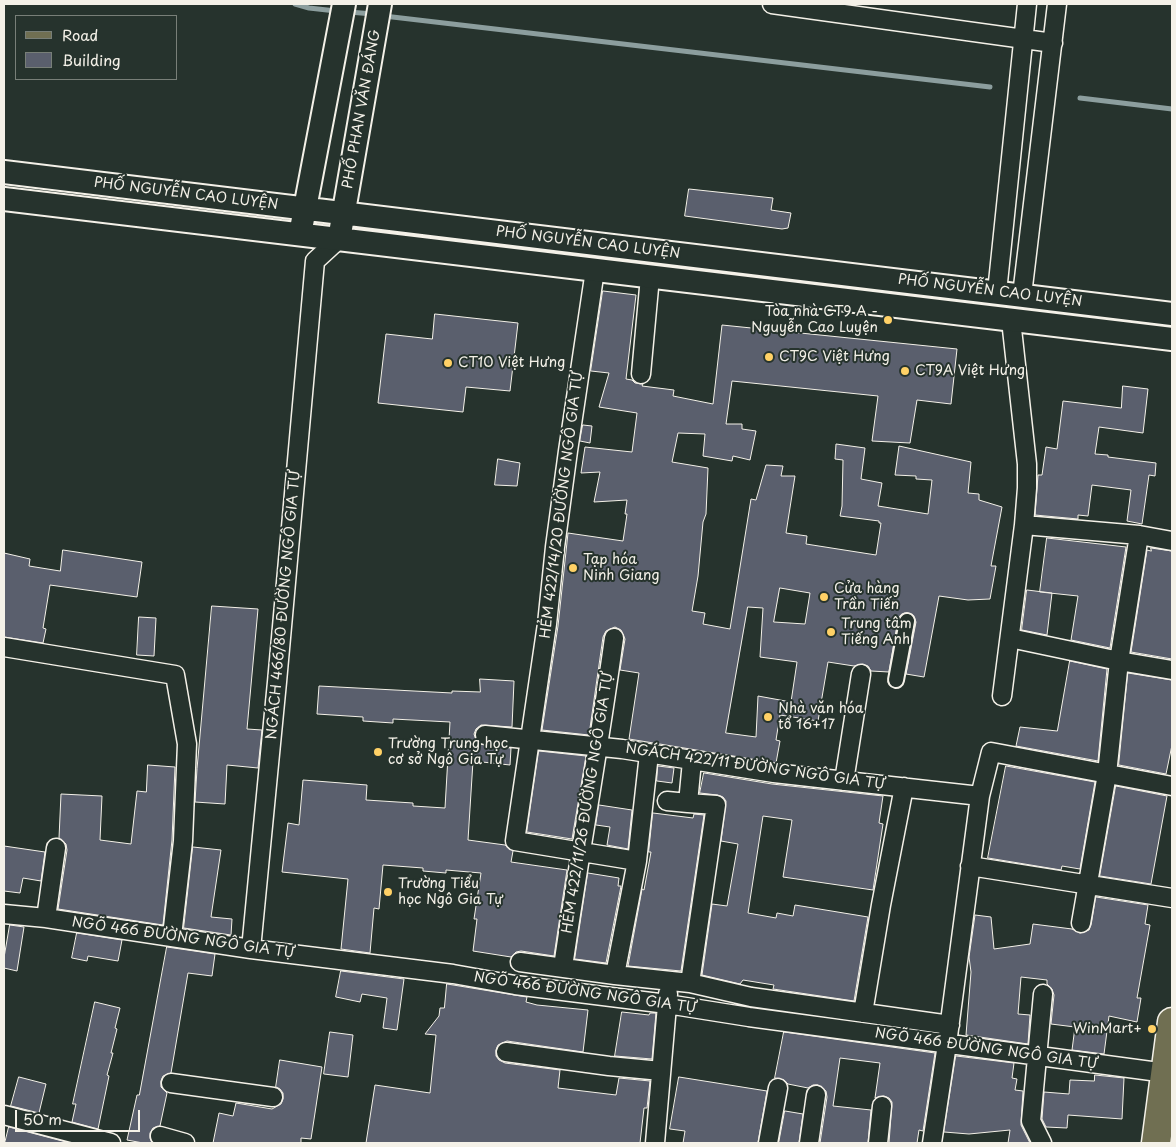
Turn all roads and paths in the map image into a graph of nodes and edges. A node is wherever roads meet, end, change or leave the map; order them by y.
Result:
1 (380, 4) edge
2 (772, 4) edge
3 (777, 4) edge
4 (1027, 4) edge
5 (1057, 4) edge
6 (342, 13) edge
7 (1024, 39) junction
8 (1052, 43) junction
9 (4, 172) edge
10 (4, 199) edge
11 (305, 208) junction
12 (344, 213) junction
13 (300, 235) junction
14 (339, 239) junction
15 (315, 261) junction
16 (595, 270) junction
17 (650, 277) junction
18 (997, 292) junction
19 (1022, 295) junction
20 (1172, 314) edge
21 (1011, 320) junction
22 (1172, 339) edge
23 (641, 374) dead end
24 (1024, 525) junction
25 (1140, 535) junction
26 (1172, 541) edge
27 (906, 621) dead end
28 (614, 638) dead end
29 (1010, 638) junction
30 (4, 647) edge
31 (1119, 661) junction
32 (1172, 670) edge
33 (861, 674) dead end
34 (896, 680) dead end
35 (1002, 696) dead end
36 (485, 735) dead end
37 (530, 739) junction
38 (599, 746) junction
39 (650, 754) junction
40 (692, 761) junction
41 (1107, 774) junction
42 (844, 781) junction
43 (1172, 786) edge
44 (904, 787) junction
45 (980, 796) junction
46 (667, 801) dead end
47 (688, 803) junction
48 (56, 848) dead end
49 (580, 852) junction
50 (636, 861) junction
51 (970, 866) junction
52 (1087, 884) junction
53 (1172, 898) edge
54 (4, 914) edge
55 (46, 918) junction
56 (1081, 923) dead end
57 (172, 936) junction
58 (250, 949) junction
59 (520, 962) dead end
60 (562, 967) junction
61 (616, 975) junction
62 (670, 981) junction
63 (690, 983) junction
64 (1043, 994) dead end
65 (667, 1004) junction
66 (863, 1013) junction
67 (1172, 1022) edge
68 (950, 1025) junction
69 (947, 1044) junction
70 (506, 1052) dead end
71 (1037, 1056) junction
72 (661, 1071) junction
73 (1166, 1073) junction
74 (171, 1083) dead end
75 (778, 1088) dead end
76 (816, 1095) dead end
77 (272, 1097) dead end
78 (882, 1106) dead end
79 (4, 1115) edge
80 (160, 1136) dead end
81 (111, 1143) edge
82 (185, 1143) edge
83 (655, 1143) edge
84 (768, 1143) edge
85 (809, 1143) edge
86 (878, 1143) edge
87 (932, 1143) edge
88 (1042, 1143) edge
89 (1156, 1143) edge

1 - 12 street, PHỐ PHAN VĂN ĐÁNG
2 - 3 street
3 - 7 street
4 - 7 street
5 - 8 street
6 - 11 street
7 - 8 street
7 - 18 street
8 - 19 street
9 - 11 street, PHỐ NGUYỄN CAO LUYỆN
10 - 13 street, PHỐ NGUYỄN CAO LUYỆN
11 - 12 street, PHỐ NGUYỄN CAO LUYỆN
11 - 13 street
12 - 14 street, PHỐ PHAN VĂN ĐÁNG
12 - 18 street, PHỐ NGUYỄN CAO LUYỆN
13 - 14 street, PHỐ NGUYỄN CAO LUYỆN
13 - 15 street
14 - 15 street
14 - 16 street, PHỐ NGUYỄN CAO LUYỆN
15 - 58 street, NGÁCH 466/80 ĐƯỜNG NGÔ GIA TỰ
16 - 17 street, PHỐ NGUYỄN CAO LUYỆN
16 - 37 street, HẺM 422/14/20 ĐƯỜNG NGÔ GIA TỰ
17 - 21 street, PHỐ NGUYỄN CAO LUYỆN
17 - 23 street
18 - 19 street, PHỐ NGUYỄN CAO LUYỆN
19 - 20 street, PHỐ NGUYỄN CAO LUYỆN
21 - 22 street, PHỐ NGUYỄN CAO LUYỆN
21 - 24 street
24 - 25 street
24 - 29 street
25 - 26 street
25 - 31 street
27 - 34 street
28 - 38 street, HẺM 422/11/26 ĐƯỜNG NGÔ GIA TỰ
29 - 31 street
29 - 35 street
30 - 57 street
31 - 32 street
31 - 41 street
33 - 42 street
36 - 37 street, NGÁCH 422/11 ĐƯỜNG NGÔ GIA TỰ
37 - 38 street, NGÁCH 422/11 ĐƯỜNG NGÔ GIA TỰ
37 - 49 street, HẺM 422/14/20 ĐƯỜNG NGÔ GIA TỰ
38 - 39 street, NGÁCH 422/11 ĐƯỜNG NGÔ GIA TỰ
38 - 49 street, HẺM 422/11/26 ĐƯỜNG NGÔ GIA TỰ
39 - 40 street, NGÁCH 422/11 ĐƯỜNG NGÔ GIA TỰ
39 - 50 street
40 - 42 street, NGÁCH 422/11 ĐƯỜNG NGÔ GIA TỰ
40 - 47 street
41 - 43 street
41 - 45 street
41 - 52 street
42 - 44 street, NGÁCH 422/11 ĐƯỜNG NGÔ GIA TỰ
44 - 45 street, NGÁCH 422/11 ĐƯỜNG NGÔ GIA TỰ
44 - 66 street
45 - 51 street
46 - 47 street
47 - 63 street
48 - 55 street
49 - 50 street
49 - 60 street, HẺM 422/11/26 ĐƯỜNG NGÔ GIA TỰ
50 - 61 street
51 - 52 street
51 - 68 street
52 - 53 street
52 - 56 street
54 - 55 street, NGÕ 466 ĐƯỜNG NGÔ GIA TỰ
55 - 57 street, NGÕ 466 ĐƯỜNG NGÔ GIA TỰ
57 - 58 street, NGÕ 466 ĐƯỜNG NGÔ GIA TỰ
58 - 65 street, NGÕ 466 ĐƯỜNG NGÔ GIA TỰ
59 - 60 street
60 - 61 street
61 - 62 street
62 - 63 street
62 - 65 street
63 - 66 street
64 - 71 street
65 - 69 street, NGÕ 466 ĐƯỜNG NGÔ GIA TỰ
65 - 72 street
66 - 68 street
67 - 73 main road
68 - 69 street
69 - 71 street, NGÕ 466 ĐƯỜNG NGÔ GIA TỰ
69 - 87 street
70 - 72 street
71 - 73 street, NGÕ 466 ĐƯỜNG NGÔ GIA TỰ
71 - 88 street
72 - 83 street
73 - 89 main road
74 - 77 street
75 - 84 street
76 - 85 street
78 - 86 street
79 - 81 street
80 - 82 street

